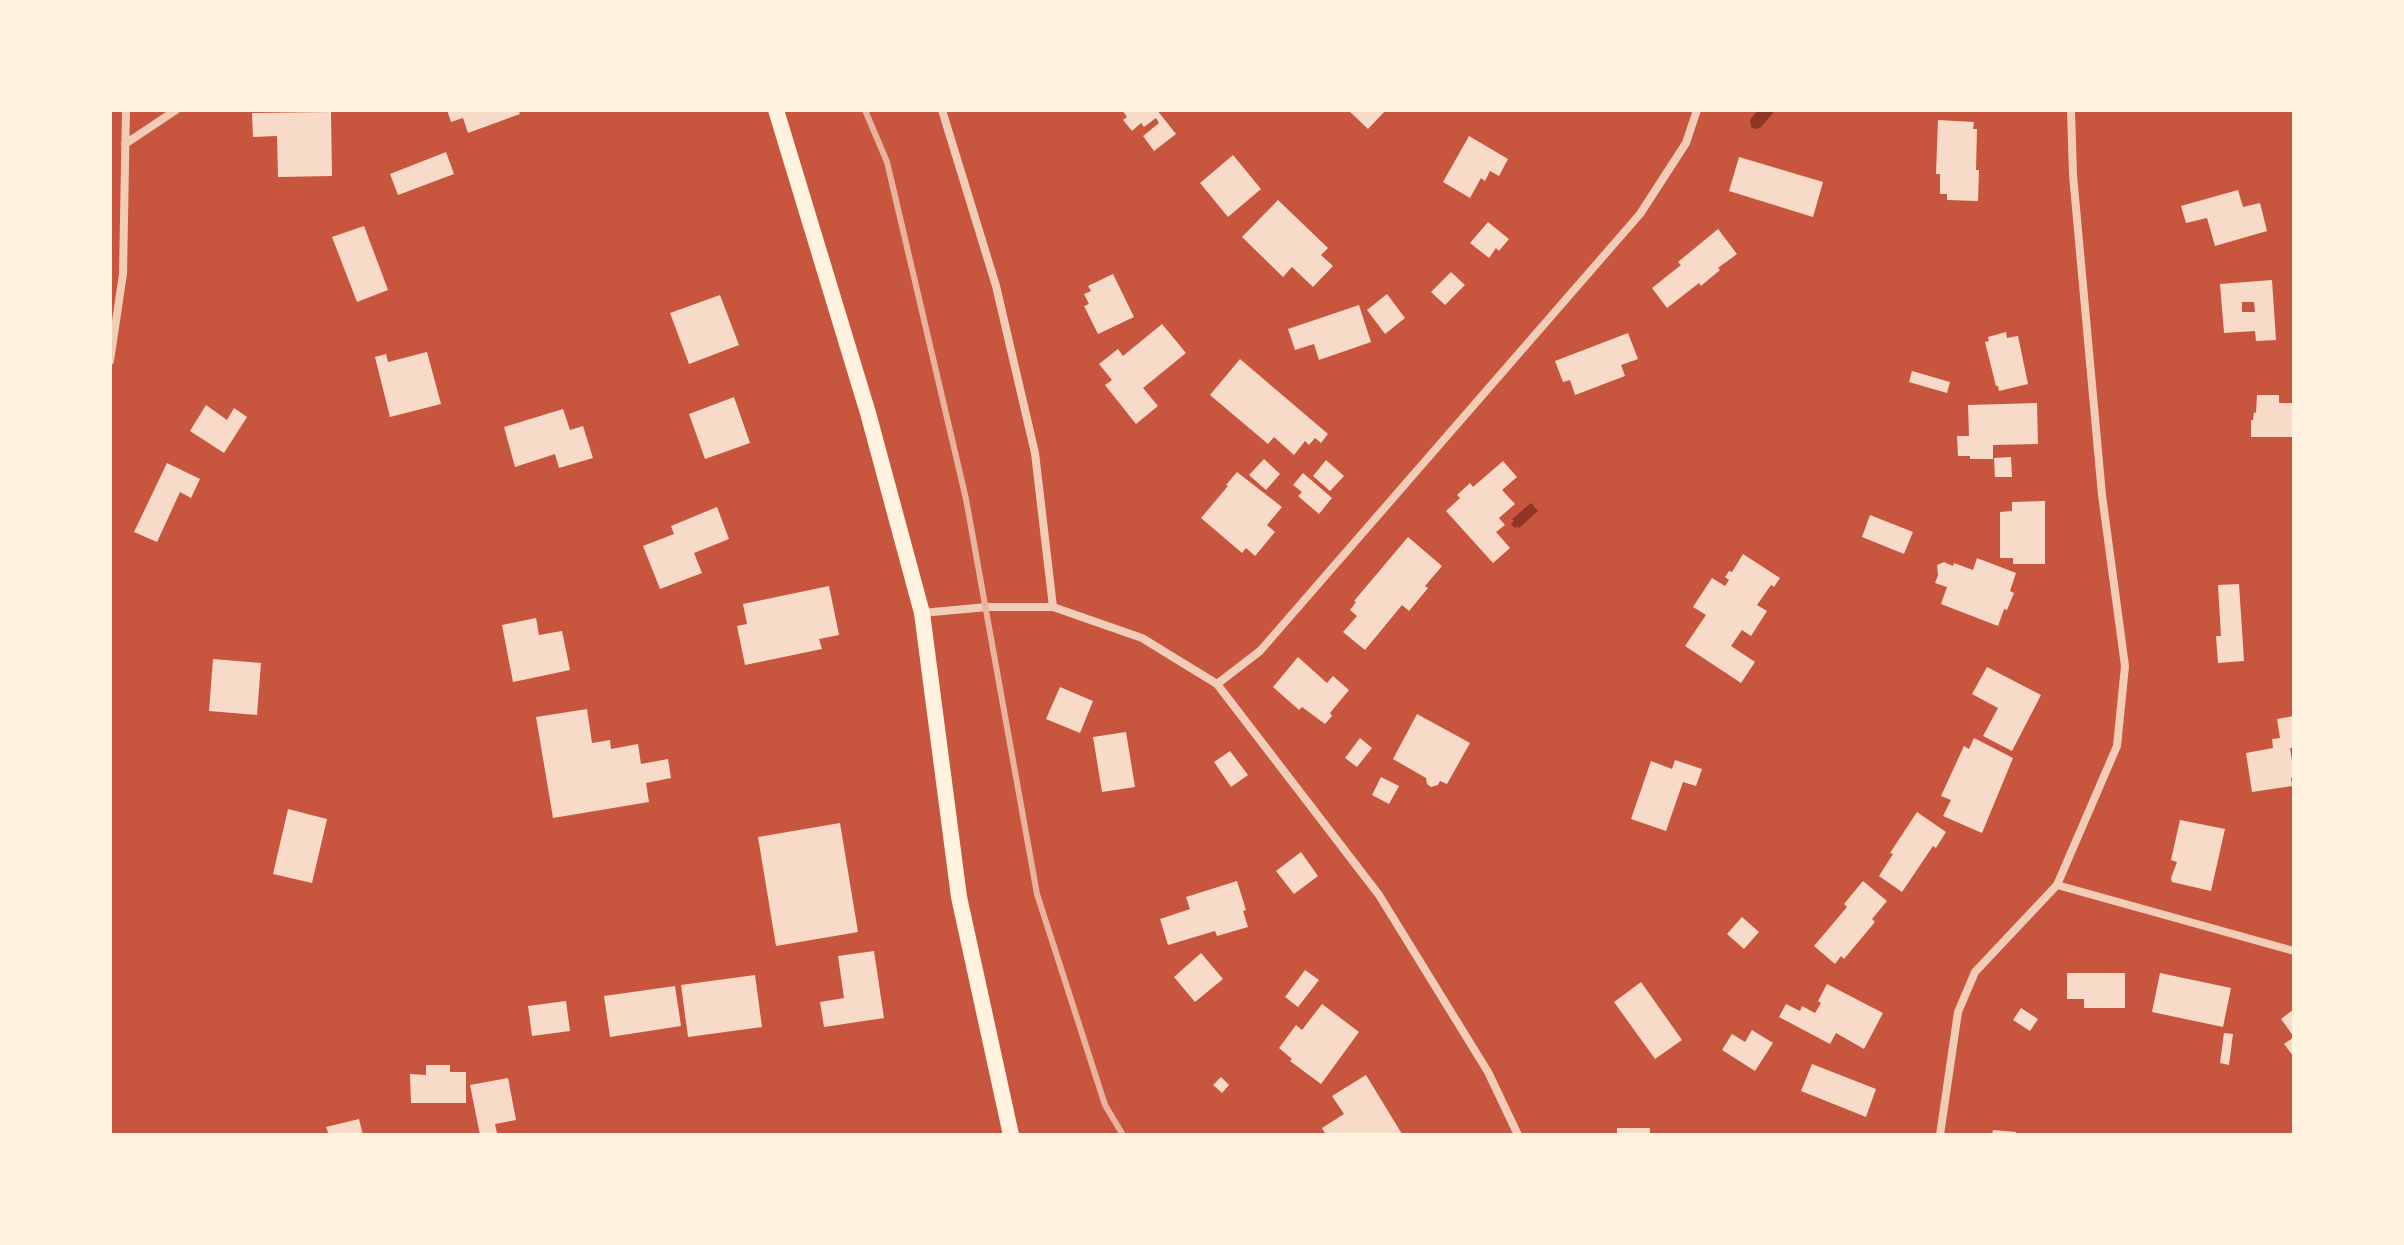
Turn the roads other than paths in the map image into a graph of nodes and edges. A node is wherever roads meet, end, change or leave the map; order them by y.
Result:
1 (126, 110) edge
2 (176, 110) edge
3 (776, 110) edge
4 (942, 110) edge
5 (1697, 110) edge
6 (2071, 110) edge
7 (125, 144) junction
8 (110, 361) edge
9 (1053, 607) junction
10 (922, 613) junction
11 (1217, 684) junction
12 (2057, 885) junction
13 (2294, 951) edge
14 (1011, 1135) edge
15 (1518, 1135) edge
16 (1940, 1135) edge

1 - 7 street
2 - 7 street
3 - 10 main road
4 - 9 street
5 - 11 street
6 - 12 street
7 - 8 street
9 - 10 street
9 - 11 street
10 - 14 main road
11 - 15 street
12 - 13 street
12 - 16 street

